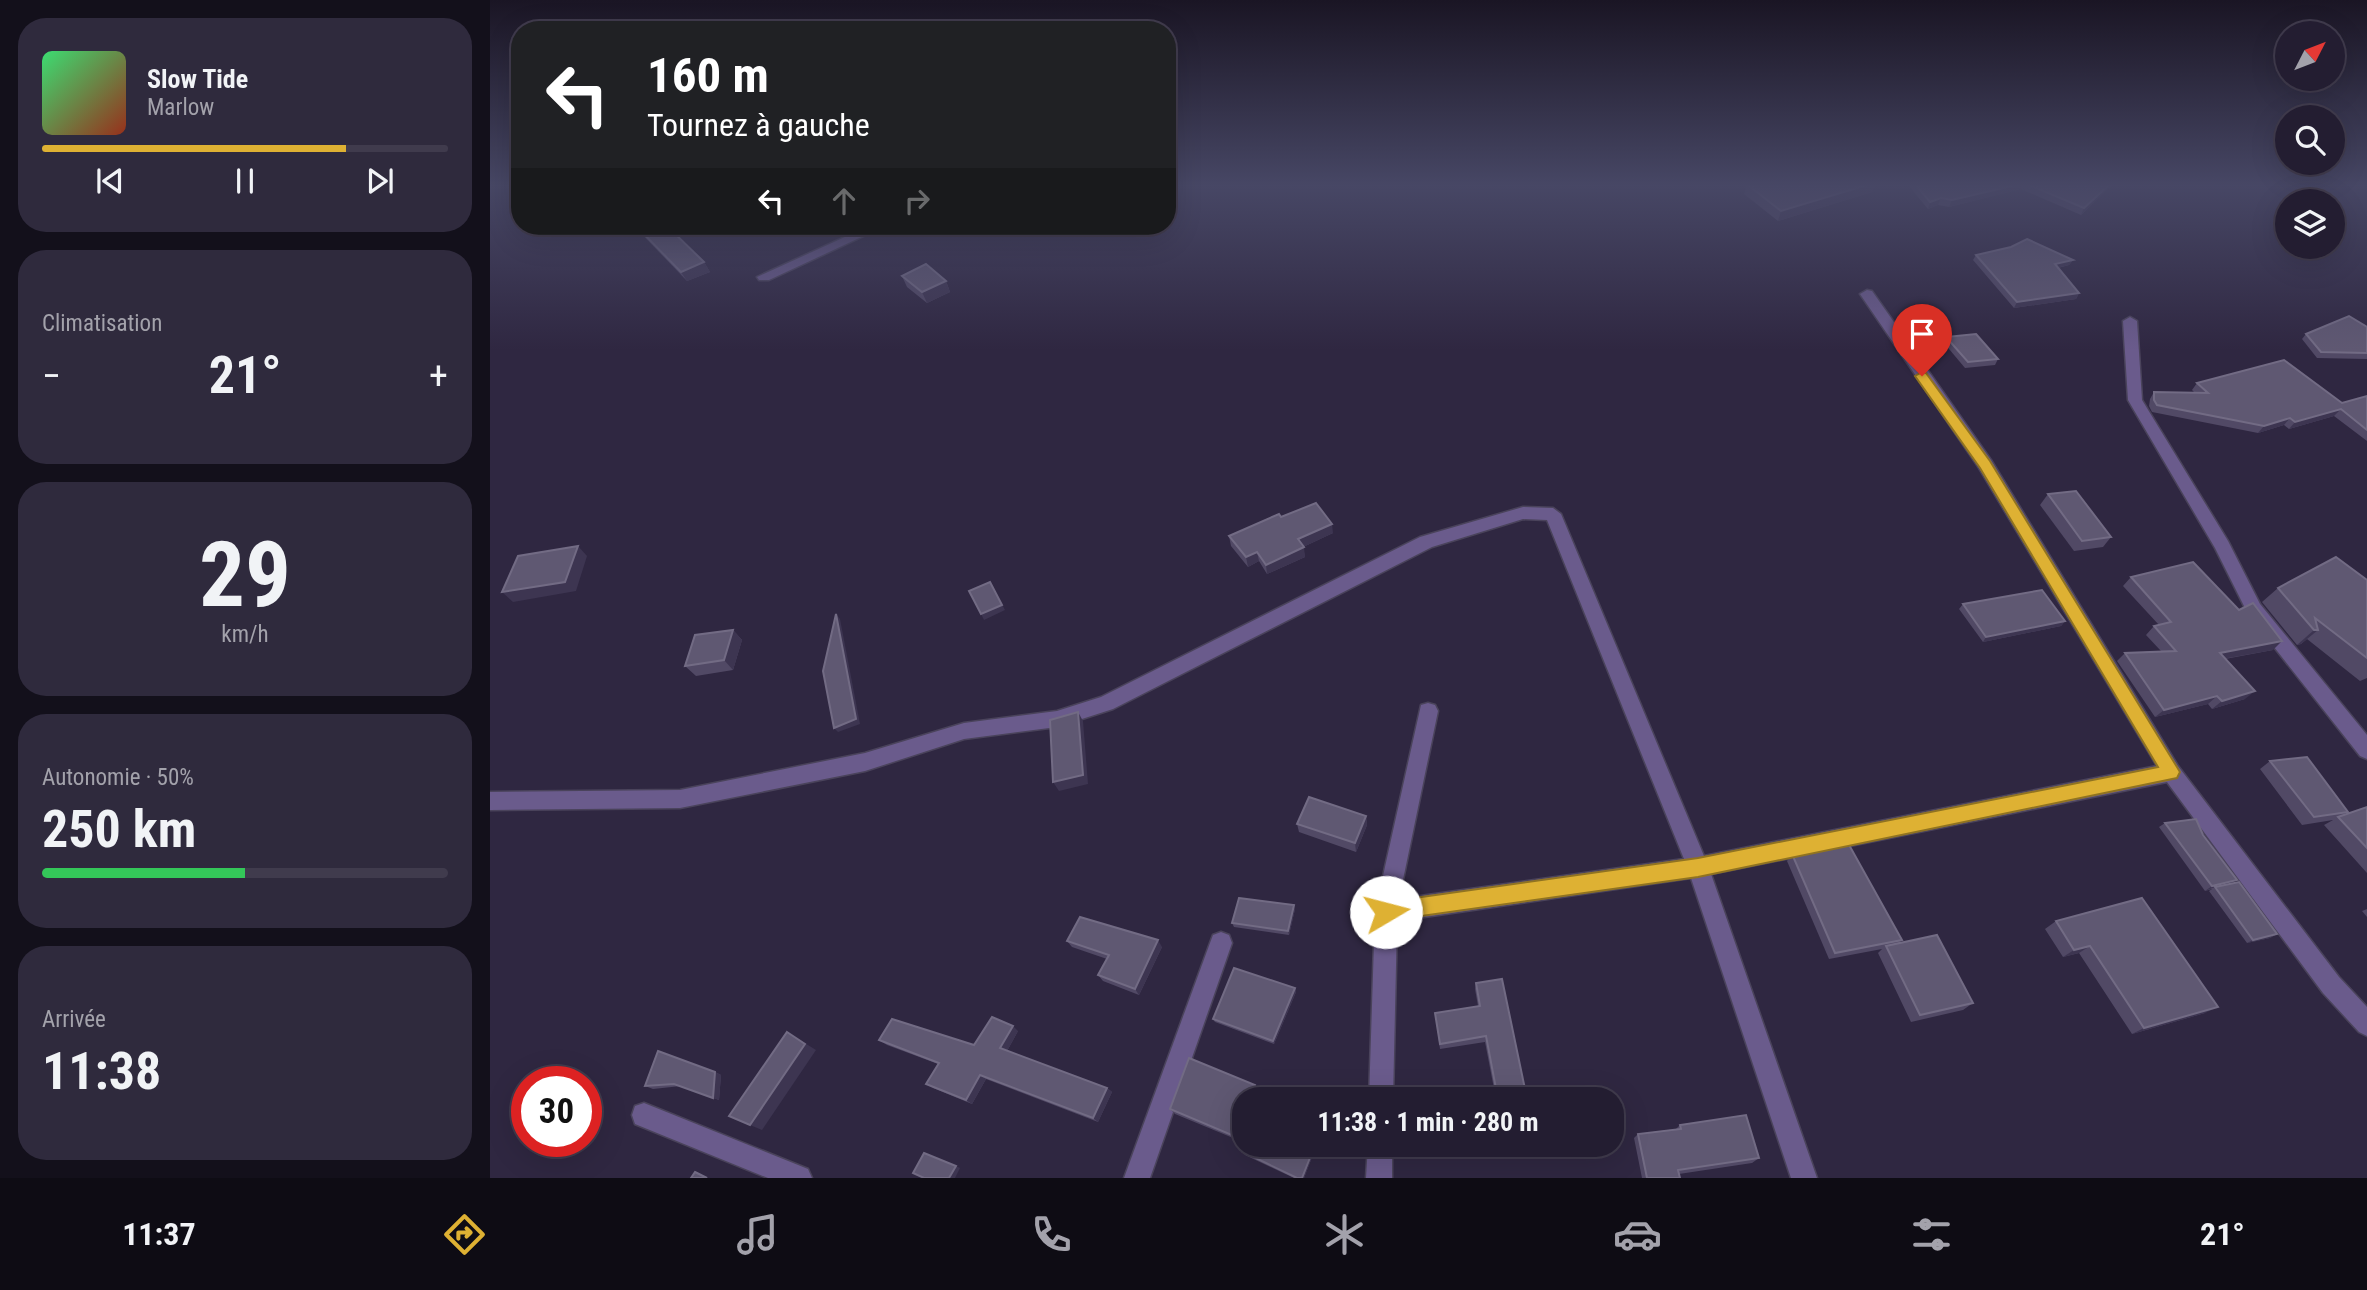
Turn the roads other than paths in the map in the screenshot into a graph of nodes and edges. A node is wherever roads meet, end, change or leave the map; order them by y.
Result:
1 (847, 240) edge
2 (764, 277) dead end
3 (1867, 295) dead end
4 (2130, 321) dead end
5 (1429, 710) dead end
6 (2367, 750) edge
7 (2171, 772) junction
8 (490, 802) edge
9 (1698, 867) junction
10 (1386, 912) junction
11 (1222, 943) dead end
12 (2367, 1024) edge
13 (1381, 1087) edge
14 (645, 1115) dead end
15 (1380, 1157) edge
16 (799, 1178) edge
17 (1137, 1178) edge
18 (1379, 1178) edge
19 (1804, 1178) edge

1 - 2 street
3 - 7 street
4 - 6 street
5 - 10 street
7 - 9 street
7 - 12 street
8 - 9 street
9 - 10 street
9 - 19 street
10 - 13 street
11 - 17 street
14 - 16 street
15 - 18 street

